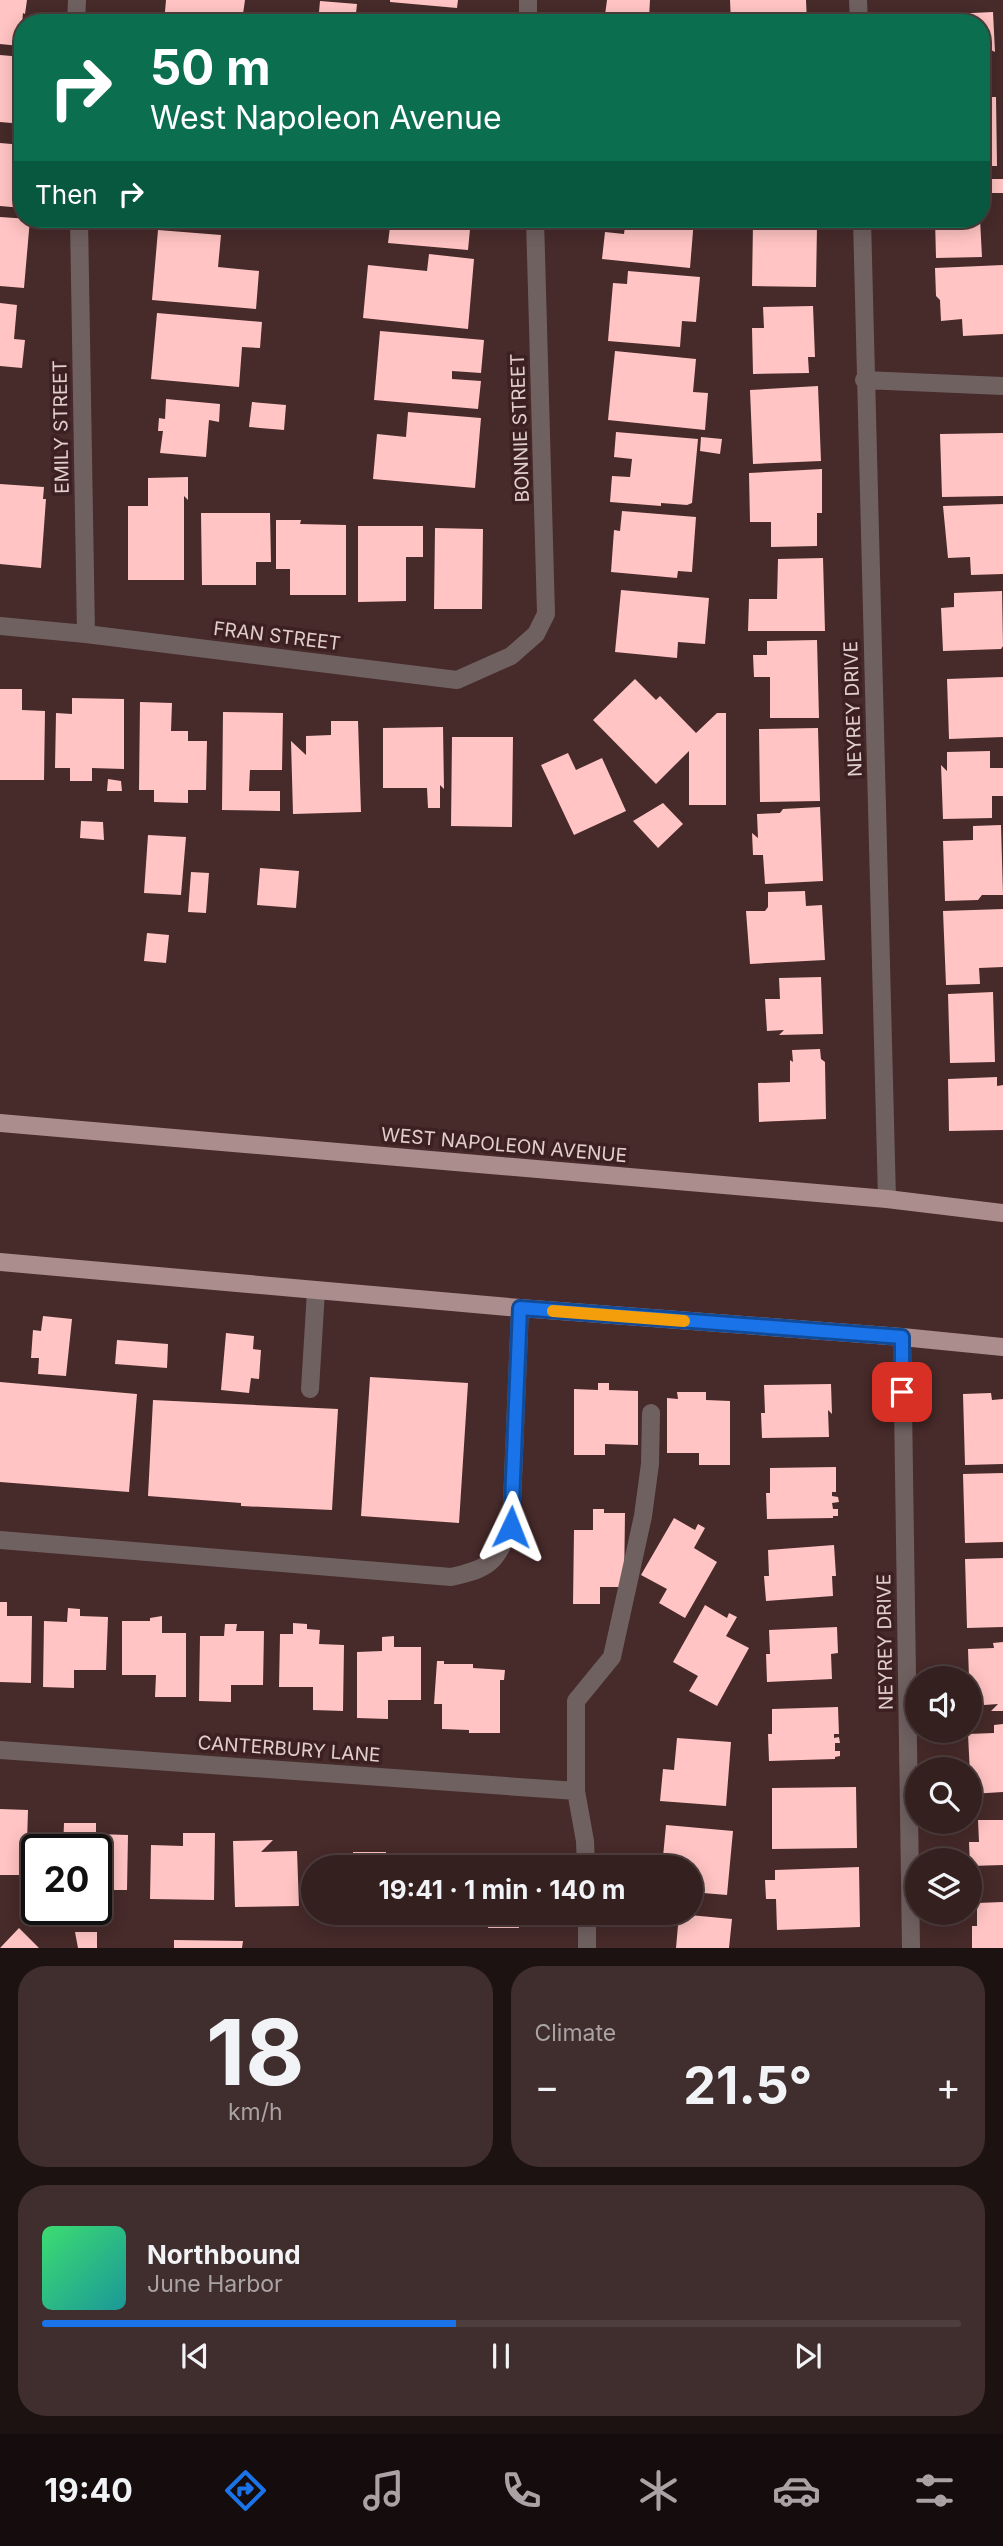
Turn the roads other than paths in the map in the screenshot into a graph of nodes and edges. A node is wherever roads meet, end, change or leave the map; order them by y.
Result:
1 (79, 228) edge
2 (535, 228) edge
3 (862, 228) edge
4 (864, 380) junction
5 (1003, 386) edge
6 (0, 626) edge
7 (86, 634) junction
8 (536, 634) joint
9 (0, 1123) edge
10 (887, 1199) junction
11 (1003, 1213) edge
12 (0, 1262) edge
13 (316, 1290) junction
14 (520, 1308) junction
15 (902, 1337) junction
16 (1003, 1347) edge
17 (310, 1389) dead end
18 (651, 1413) dead end
19 (0, 1540) edge
20 (0, 1749) edge
21 (576, 1791) junction
22 (586, 1855) edge
23 (587, 1925) edge
24 (587, 1948) edge
25 (911, 1948) edge

1 - 7 street, EMILY STREET
2 - 8 street, BONNIE STREET
3 - 4 street, NEYREY DRIVE
4 - 5 street
4 - 10 street, NEYREY DRIVE
6 - 7 street, FRAN STREET
7 - 8 street, FRAN STREET
9 - 10 main road, WEST NAPOLEON AVENUE
10 - 11 main road, WEST NAPOLEON AVENUE
12 - 13 main road
13 - 14 main road
13 - 17 street
14 - 15 main road
14 - 19 street
15 - 16 main road
15 - 25 street, NEYREY DRIVE
18 - 21 street
20 - 21 street, CANTERBURY LANE
21 - 22 street
23 - 24 street

